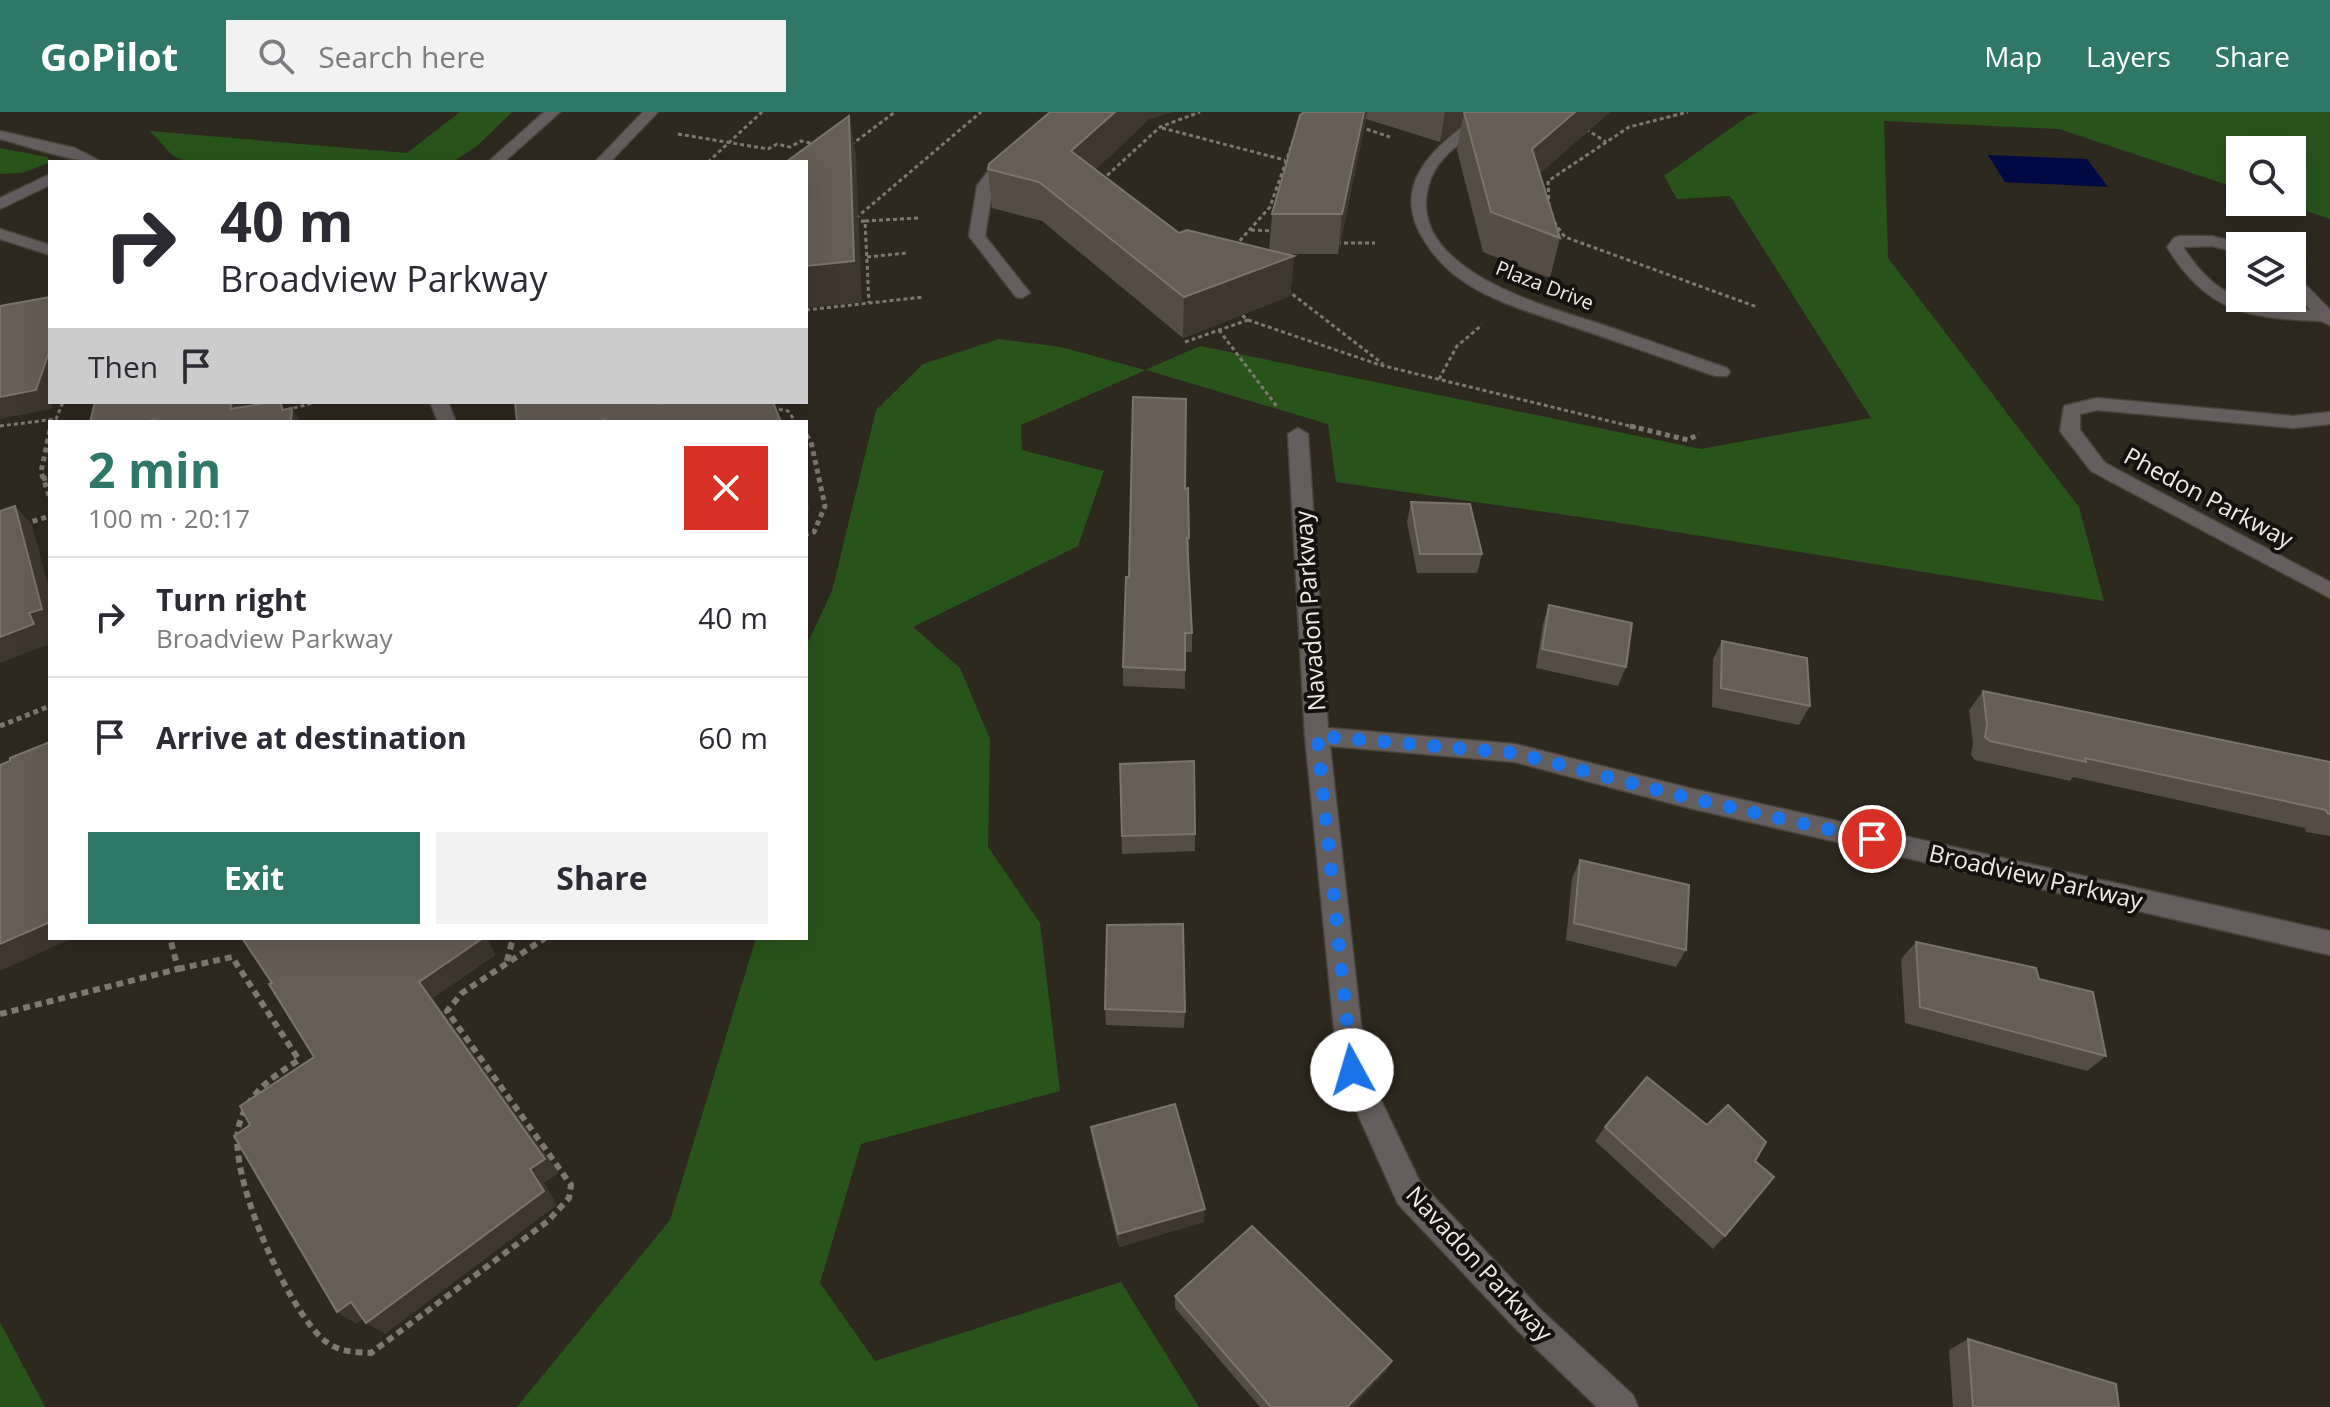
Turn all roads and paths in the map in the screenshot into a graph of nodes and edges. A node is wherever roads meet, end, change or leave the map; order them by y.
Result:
1 (553, 112) edge
2 (651, 112) edge
3 (762, 112) edge
4 (895, 112) edge
5 (981, 112) edge
6 (1200, 112) edge
7 (1494, 112) edge
8 (1684, 112) edge
9 (1302, 124) edge
10 (1355, 126) edge
11 (1160, 127) junction
12 (1584, 127) dead end
13 (669, 133) dead end
14 (0, 135) edge
15 (1390, 137) dead end
16 (728, 142) junction
17 (1606, 142) junction
18 (815, 144) edge
19 (1016, 144) edge
20 (844, 151) edge
21 (89, 160) edge
22 (497, 160) edge
23 (604, 160) edge
24 (710, 160) edge
25 (1285, 160) junction
26 (1536, 174) edge
27 (1551, 179) junction
28 (48, 180) edge
29 (1096, 185) edge
30 (0, 204) edge
31 (918, 218) dead end
32 (865, 221) junction
33 (1250, 230) junction
34 (1280, 232) edge
35 (0, 234) edge
36 (1331, 241) edge
37 (1375, 243) dead end
38 (2226, 244) edge
39 (1234, 248) edge
40 (48, 249) edge
41 (907, 253) dead end
42 (867, 257) junction
43 (1281, 285) edge
44 (1022, 293) dead end
45 (2306, 295) edge
46 (924, 297) dead end
47 (2226, 298) edge
48 (1512, 299) junction
49 (869, 303) junction
50 (1757, 307) dead end
51 (808, 310) edge
52 (1236, 310) edge
53 (2280, 312) edge
54 (2328, 318) edge
55 (1248, 320) junction
56 (1219, 330) junction
57 (1185, 342) edge
58 (1388, 367) junction
59 (1721, 372) dead end
60 (1439, 379) junction
61 (309, 404) edge
62 (759, 405) edge
63 (273, 414) edge
64 (2330, 418) edge
65 (795, 420) edge
66 (48, 421) edge
67 (0, 426) edge
68 (1298, 434) joint
69 (1699, 434) dead end
70 (808, 438) edge
71 (48, 442) edge
72 (48, 478) edge
73 (42, 479) junction
74 (48, 493) edge
75 (48, 517) edge
76 (12, 528) edge
77 (808, 534) edge
78 (2330, 591) edge
79 (48, 707) edge
80 (0, 726) edge
81 (1317, 736) junction
82 (171, 940) edge
83 (512, 940) edge
84 (542, 940) edge
85 (2330, 943) edge
86 (506, 962) junction
87 (178, 969) junction
88 (447, 1011) junction
89 (0, 1014) edge
90 (434, 1019) edge
91 (299, 1060) junction
92 (311, 1066) edge
93 (1621, 1407) edge

1 - 22 street
2 - 23 street
3 - 16 path
4 - 20 path
5 - 32 path
6 - 11 path
7 - 48 street, Plaza Drive
8 - 17 path
9 - 25 path
10 - 15 path
11 - 25 path
11 - 29 path
12 - 17 path
13 - 16 path
14 - 21 street
16 - 18 path
16 - 24 path
17 - 27 path
19 - 44 street
25 - 33 path
26 - 27 path
27 - 50 path
28 - 30 street
31 - 32 path
32 - 42 path
33 - 34 path
33 - 39 path
35 - 40 street
36 - 37 path
38 - 47 street
41 - 42 path
42 - 49 path
43 - 58 path
45 - 54 street
46 - 49 path
48 - 59 street, Plaza Drive
48 - 60 path
49 - 51 path
52 - 55 path
53 - 54 street
55 - 56 path
55 - 58 path
56 - 57 path
56 - 68 path
58 - 60 path
60 - 69 path
61 - 63 path
62 - 65 path
64 - 78 street, Phedon Parkway
66 - 67 path
68 - 81 street, Navadon Parkway
70 - 77 path
71 - 73 path
72 - 73 path
73 - 74 path
75 - 76 path
79 - 80 path
81 - 85 street, Broadview Parkway
81 - 93 street, Navadon Parkway
82 - 87 path
83 - 86 path
84 - 86 path
86 - 88 path
87 - 89 path
87 - 91 path
88 - 90 path
88 - 91 path
91 - 92 path

